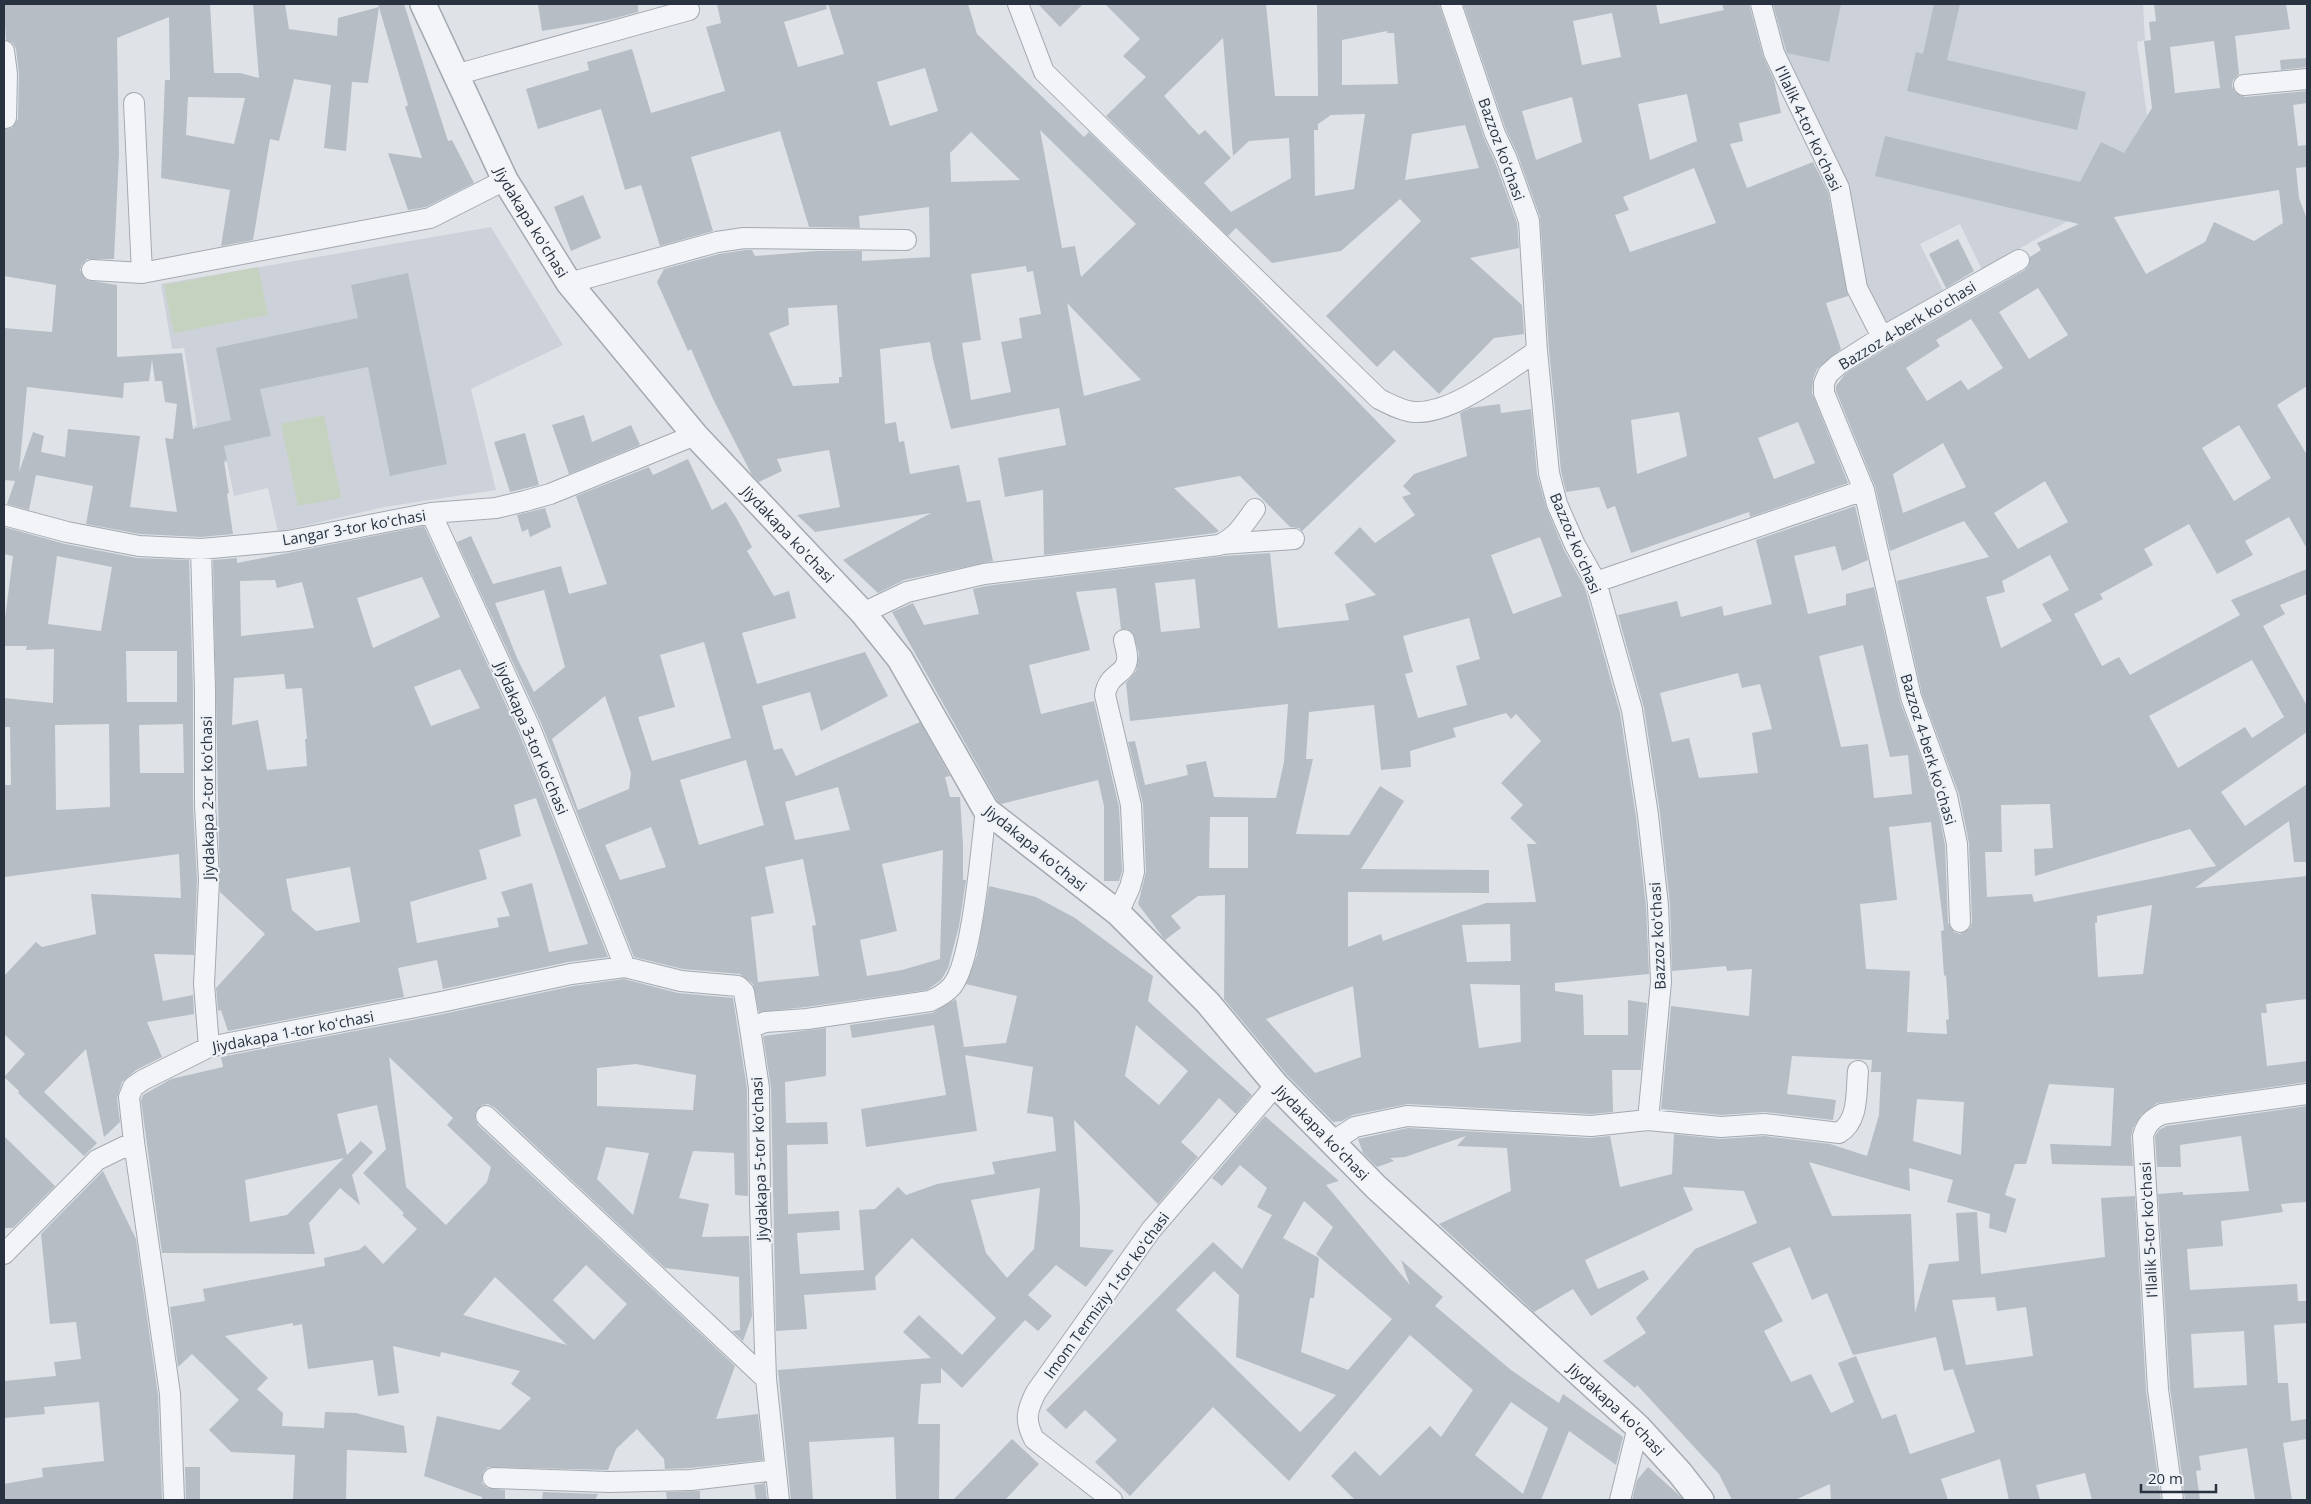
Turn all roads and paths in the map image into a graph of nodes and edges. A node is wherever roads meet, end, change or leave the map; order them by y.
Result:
1 (423, 4) edge
2 (1018, 4) edge
3 (1451, 4) edge
4 (1762, 4) edge
5 (689, 10) dead end
6 (4, 51) edge
7 (456, 75) junction
8 (2307, 79) edge
9 (2244, 85) dead end
10 (134, 103) dead end
11 (6, 118) dead end
12 (505, 180) junction
13 (906, 240) dead end
14 (2019, 260) dead end
15 (92, 270) dead end
16 (142, 273) junction
17 (569, 283) junction
18 (1882, 337) junction
19 (1537, 351) junction
20 (695, 435) junction
21 (1864, 490) junction
22 (1255, 509) dead end
23 (431, 513) junction
24 (4, 515) edge
25 (1294, 539) dead end
26 (1219, 545) junction
27 (201, 550) junction
28 (1596, 582) junction
29 (863, 613) junction
30 (1124, 640) dead end
31 (986, 810) junction
32 (1118, 913) junction
33 (1960, 922) dead end
34 (625, 966) junction
35 (750, 1028) junction
36 (209, 1047) junction
37 (1858, 1071) dead end
38 (1276, 1085) junction
39 (2307, 1094) edge
40 (486, 1116) dead end
41 (1648, 1120) junction
42 (134, 1142) junction
43 (1332, 1142) junction
44 (4, 1254) edge
45 (766, 1378) junction
46 (1638, 1427) junction
47 (776, 1470) junction
48 (493, 1478) dead end
49 (174, 1500) edge
50 (780, 1500) edge
51 (1112, 1500) edge
52 (1620, 1500) edge
53 (1701, 1500) edge
54 (2173, 1500) edge

1 - 7 street, Jiydakapa ko'chasi
2 - 19 street
3 - 19 street, Bazzoz koʻchasi
4 - 18 street, Iʻllalik 4-tor koʻchasi
5 - 7 street
6 - 11 street
7 - 12 street, Jiydakapa ko'chasi
8 - 9 street
10 - 16 street
12 - 16 street
12 - 17 street, Jiydakapa ko'chasi
13 - 17 street
14 - 18 street, Bazzoz 4-berk koʻchasi
15 - 16 street
17 - 20 street, Jiydakapa ko'chasi
18 - 21 street, Bazzoz 4-berk koʻchasi
19 - 28 street, Bazzoz koʻchasi
20 - 23 street, Langar 3-tor koʻchasi
20 - 29 street, Jiydakapa ko'chasi
21 - 28 street
21 - 33 street, Bazzoz 4-berk koʻchasi
22 - 26 street
23 - 27 street, Langar 3-tor koʻchasi
23 - 34 street, Jiydakapa 3-tor koʻchasi
24 - 27 street, Langar 3-tor koʻchasi
25 - 26 street
26 - 29 street
27 - 36 street, Jiydakapa 2-tor koʻchasi
28 - 41 street, Bazzoz koʻchasi
29 - 31 street, Jiydakapa ko'chasi
30 - 32 street
31 - 32 street, Jiydakapa ko'chasi
31 - 35 street
32 - 38 street, Jiydakapa ko'chasi
34 - 35 street, Jiydakapa 1-tor koʻchasi
34 - 36 street, Jiydakapa 1-tor koʻchasi
35 - 45 street, Jiydakapa 5-tor koʻchasi
36 - 42 street, Jiydakapa 1-tor koʻchasi
37 - 41 street
38 - 43 street, Jiydakapa ko'chasi
38 - 51 street, Imom Termiziy 1-tor koʻchasi
39 - 54 street, Iʻllalik 5-tor koʻchasi
40 - 45 street
41 - 43 street
42 - 44 street
42 - 49 street, Jiydakapa 1-tor koʻchasi
43 - 46 street, Jiydakapa ko'chasi
45 - 47 street, Jiydakapa 5-tor koʻchasi
46 - 52 street
46 - 53 street, Jiydakapa ko'chasi
47 - 48 street
47 - 50 street, Jiydakapa 5-tor koʻchasi

